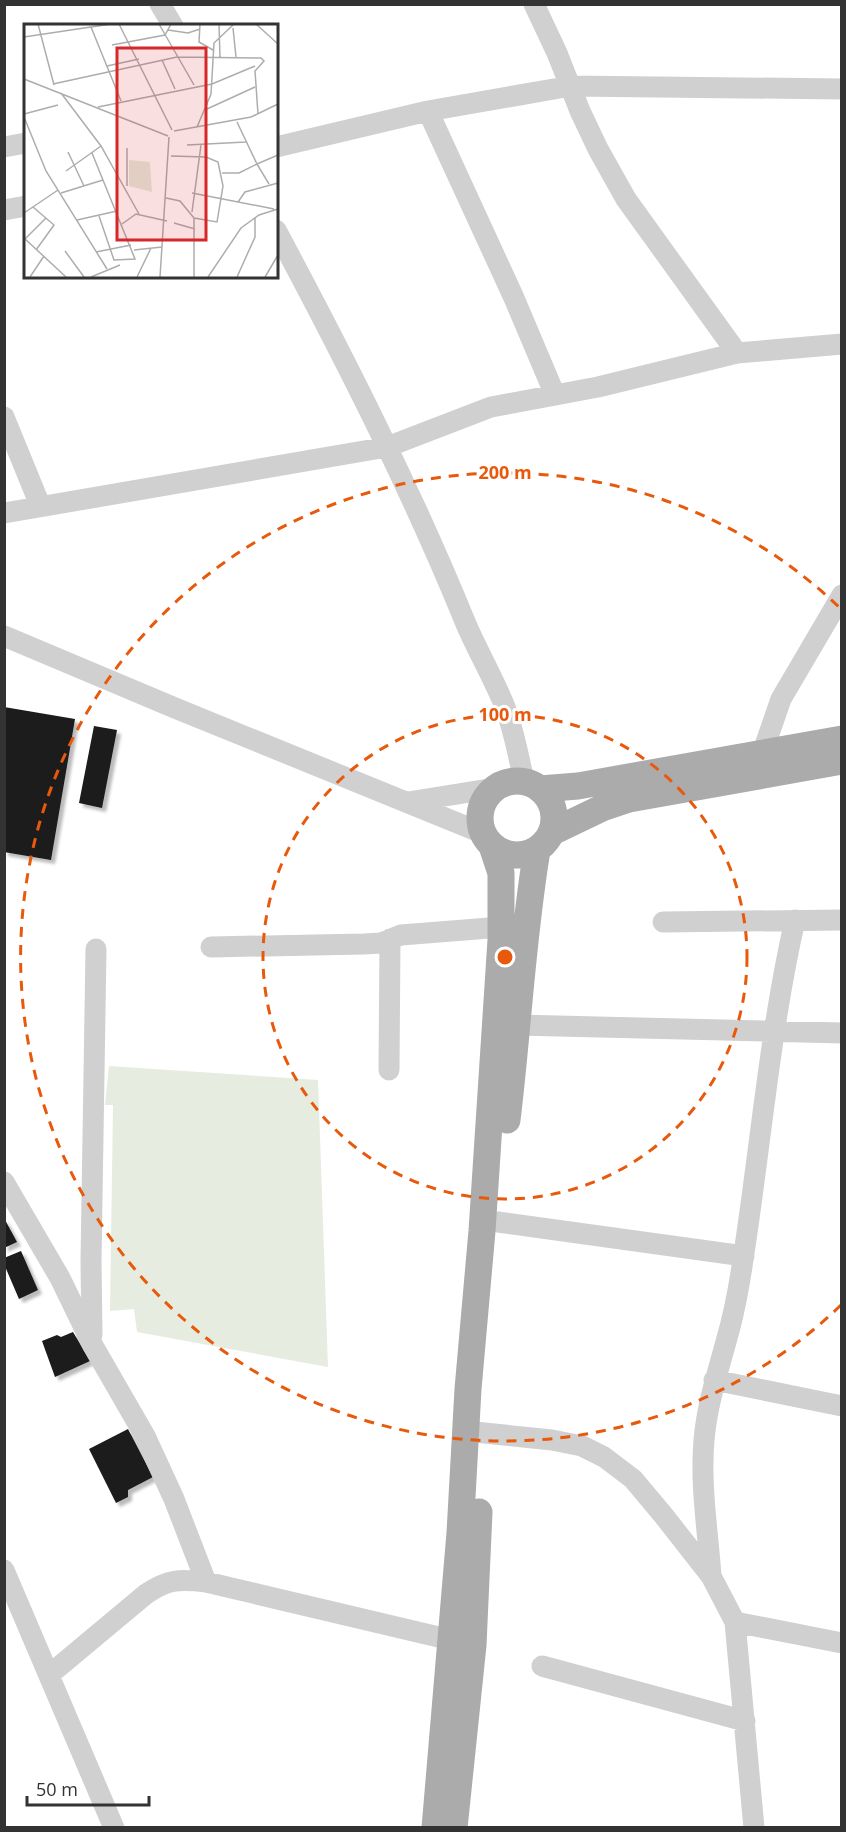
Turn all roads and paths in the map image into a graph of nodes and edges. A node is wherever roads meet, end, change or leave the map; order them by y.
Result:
1 (160, 4) edge
2 (534, 4) edge
3 (172, 24) edge
4 (571, 86) junction
5 (842, 88) edge
6 (428, 111) junction
7 (24, 143) edge
8 (4, 147) edge
9 (278, 147) edge
10 (24, 206) edge
11 (4, 210) edge
12 (278, 234) edge
13 (842, 344) edge
14 (737, 353) junction
15 (555, 395) junction
16 (4, 417) edge
17 (387, 447) junction
18 (40, 506) junction
19 (4, 513) edge
20 (842, 595) edge
21 (4, 636) edge
22 (842, 739) edge
23 (762, 754) junction
24 (842, 761) edge
25 (532, 786) junction
26 (495, 788) junction
27 (408, 802) junction
28 (487, 840) junction
29 (544, 841) junction
30 (795, 920) junction
31 (842, 920) edge
32 (663, 922) dead end
33 (502, 927) junction
34 (390, 939) junction
35 (211, 947) dead end
36 (96, 949) dead end
37 (517, 1025) junction
38 (774, 1032) junction
39 (842, 1033) edge
40 (389, 1070) dead end
41 (4, 1182) edge
42 (498, 1222) junction
43 (744, 1256) junction
44 (92, 1344) junction
45 (714, 1380) junction
46 (842, 1406) edge
47 (475, 1432) junction
48 (4, 1570) edge
49 (711, 1576) junction
50 (206, 1582) junction
51 (735, 1622) junction
52 (461, 1642) junction
53 (842, 1643) edge
54 (542, 1666) dead end
55 (49, 1675) junction
56 (745, 1721) junction
57 (114, 1827) edge
58 (435, 1827) edge
59 (454, 1827) edge
60 (754, 1827) edge

1 - 3 street
2 - 4 street
4 - 5 street
4 - 6 street
4 - 14 street
6 - 9 street
6 - 15 street
7 - 8 street
10 - 11 street
12 - 17 street
13 - 14 street
14 - 15 street
15 - 17 street
16 - 18 street
17 - 18 street
17 - 25 street
18 - 19 street
20 - 23 street
21 - 27 street
22 - 23 main road
23 - 25 main road
24 - 29 main road
25 - 26 main road
25 - 29 main road
26 - 27 street
26 - 28 main road
27 - 28 street
28 - 29 main road
28 - 33 main road
29 - 37 main road
30 - 31 street
30 - 32 street
30 - 38 street
33 - 34 street
33 - 47 main road
34 - 35 street
34 - 40 street
36 - 44 street
37 - 38 street
37 - 42 main road
38 - 39 street
38 - 43 street
41 - 44 street
42 - 43 street
42 - 47 main road
43 - 45 street
44 - 50 street
45 - 46 street
45 - 49 street
47 - 49 street
47 - 52 main road
48 - 55 street
49 - 51 street
50 - 52 street
50 - 55 street
51 - 53 street
51 - 56 street
52 - 58 main road
52 - 59 main road
54 - 56 street
55 - 57 street
56 - 60 street

